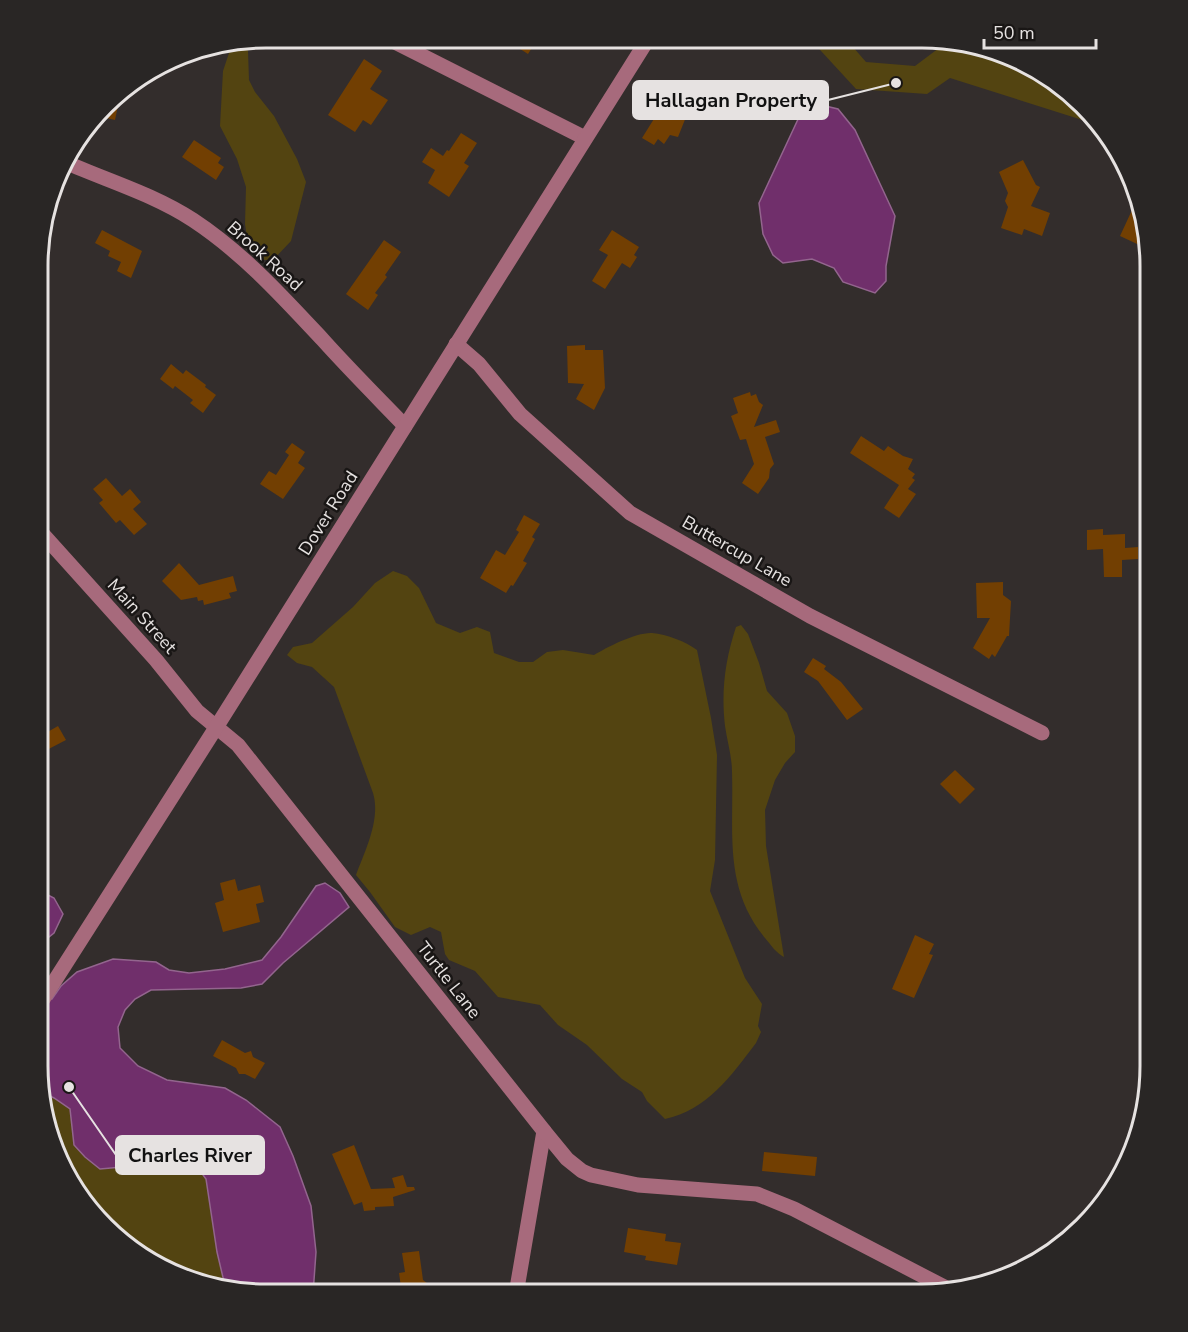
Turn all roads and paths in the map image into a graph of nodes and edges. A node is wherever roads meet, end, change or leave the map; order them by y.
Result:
1 (407, 48) edge
2 (642, 48) edge
3 (585, 138) junction
4 (73, 165) edge
5 (456, 344) junction
6 (405, 426) junction
7 (48, 540) edge
8 (217, 726) junction
9 (1042, 733) dead end
10 (48, 992) edge
11 (544, 1131) junction
12 (518, 1284) edge
13 (938, 1284) edge

1 - 3 street
2 - 3 street, Dover Road
3 - 5 street, Dover Road
4 - 6 street, Brook Road
5 - 6 street, Dover Road
5 - 9 street, Buttercup Lane
6 - 8 street, Dover Road
7 - 8 street, Main Street
8 - 10 street, Dover Road
8 - 11 street, Turtle Lane
11 - 12 street
11 - 13 street, Turtle Lane

